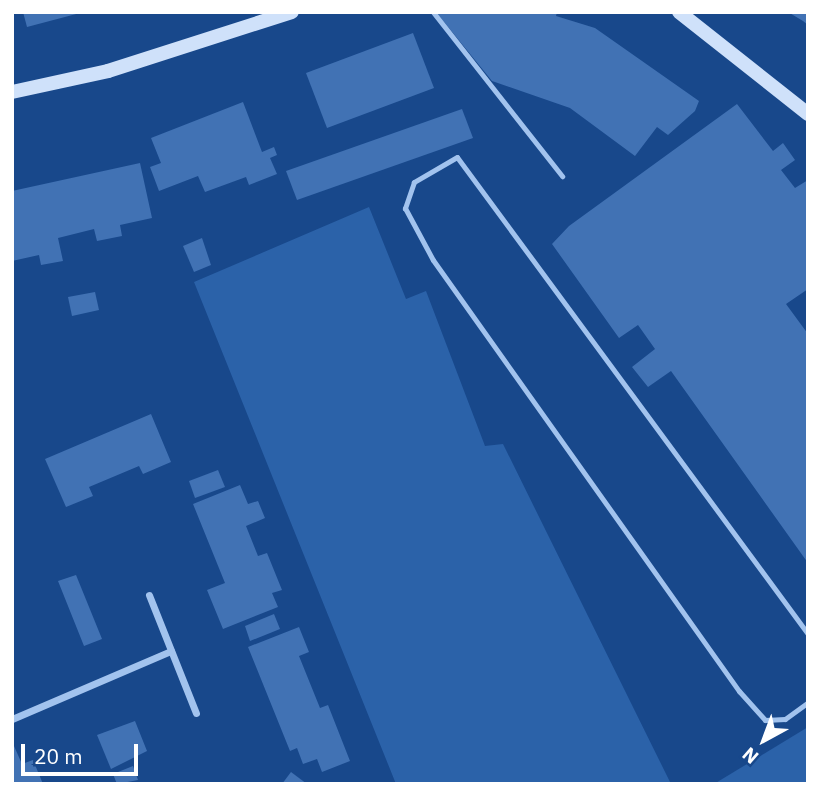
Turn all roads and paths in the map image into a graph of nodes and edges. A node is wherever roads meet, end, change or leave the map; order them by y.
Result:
1 (292, 12) edge
2 (433, 12) edge
3 (680, 12) edge
4 (12, 92) edge
5 (808, 114) edge
6 (562, 176) dead end
7 (149, 595) dead end
8 (808, 634) edge
9 (171, 651) junction
10 (808, 702) edge
11 (196, 713) dead end
12 (12, 719) edge

1 - 4 street
2 - 6 lane
3 - 5 street
7 - 9 street
8 - 10 lane
9 - 11 street
9 - 12 street

